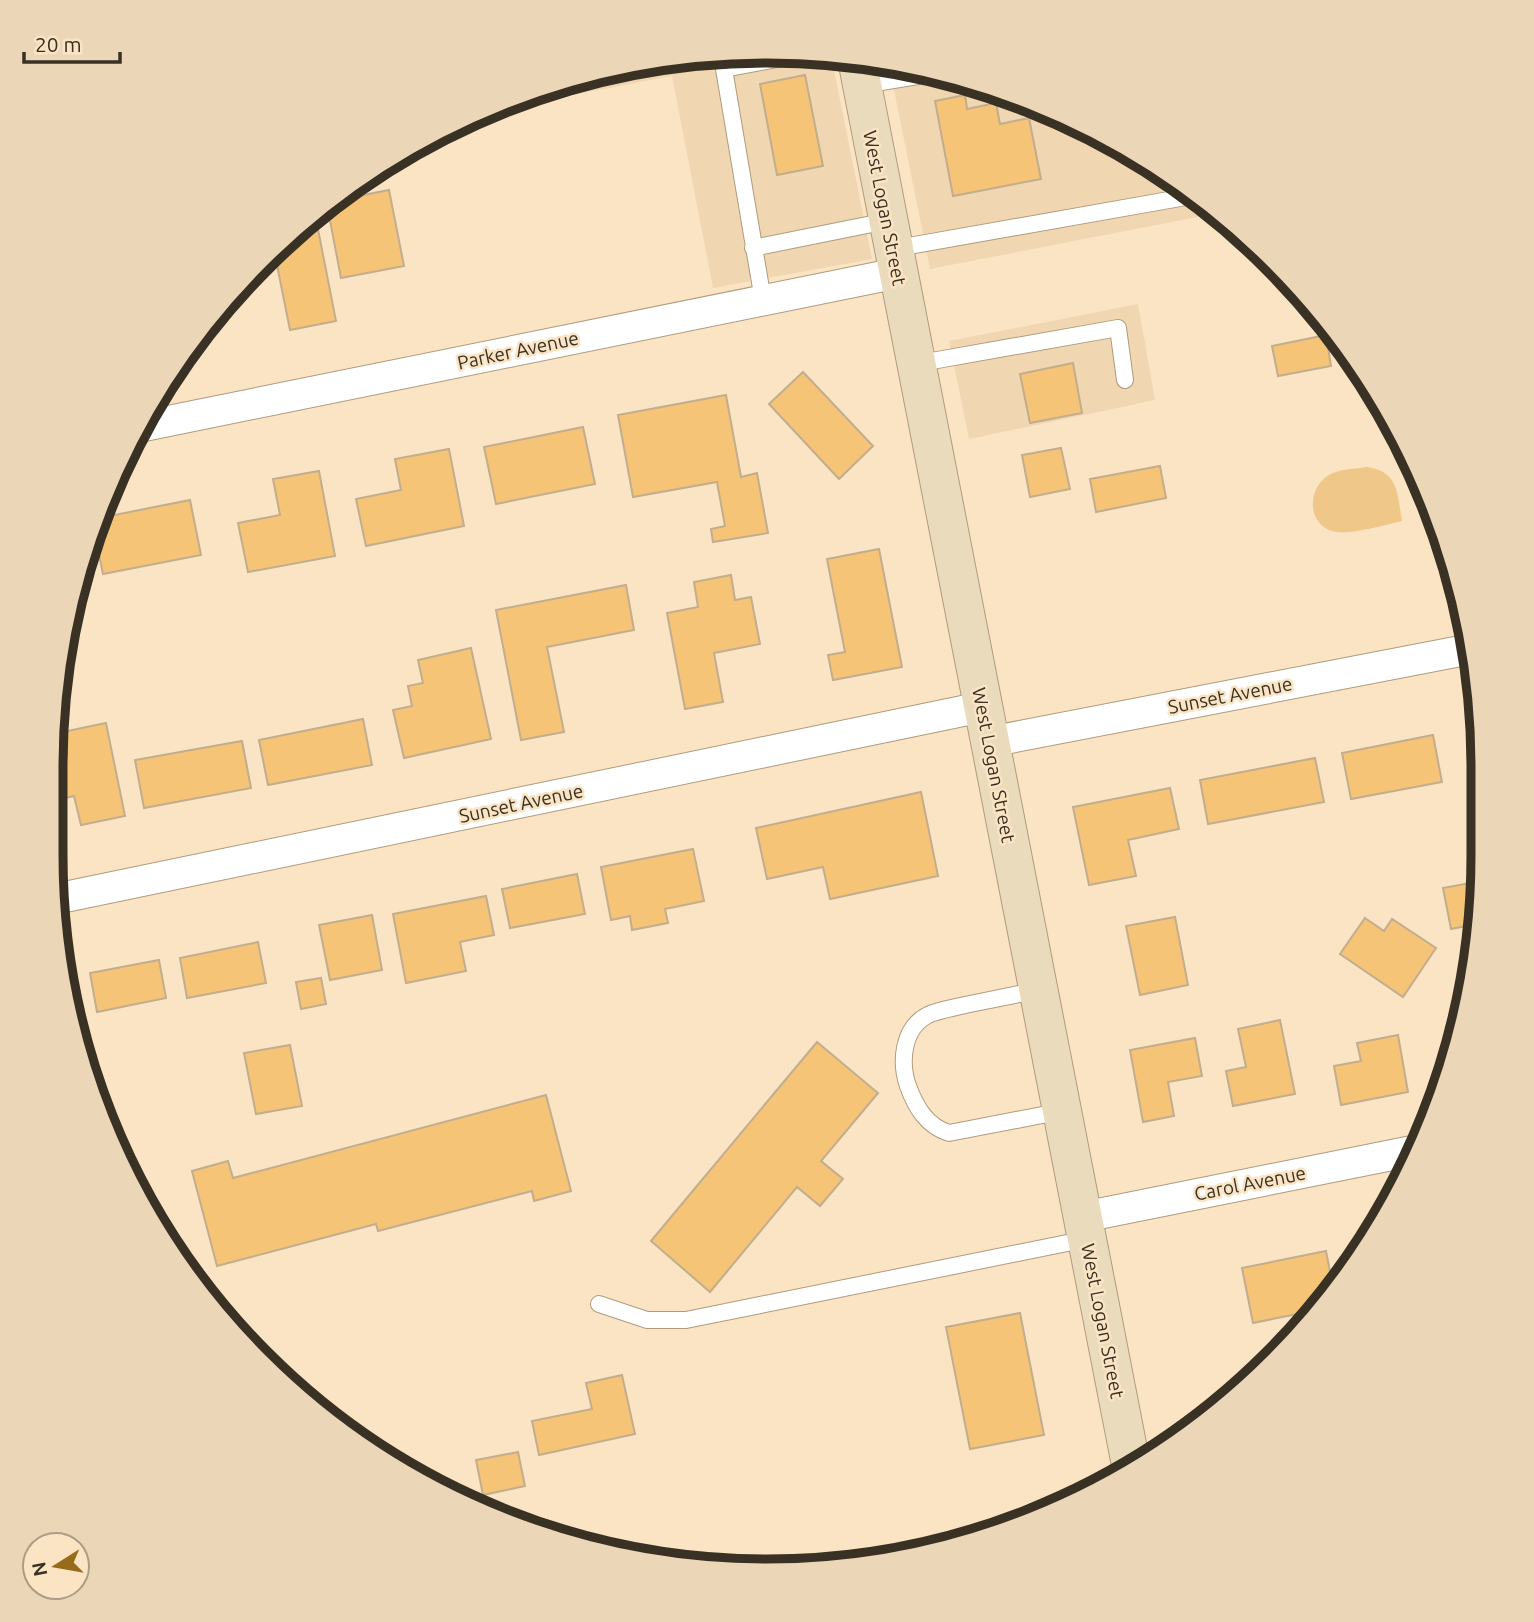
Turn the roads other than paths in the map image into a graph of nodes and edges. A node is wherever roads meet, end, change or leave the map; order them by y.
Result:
1 (752, 64) edge
2 (860, 72) edge
3 (1181, 198) edge
4 (892, 247) junction
5 (753, 248) junction
6 (763, 300) junction
7 (915, 364) junction
8 (1125, 380) dead end
9 (152, 424) edge
10 (1461, 651) edge
11 (985, 725) junction
12 (65, 897) edge
13 (1038, 989) junction
14 (1063, 1111) junction
15 (1404, 1153) edge
16 (1085, 1228) junction
17 (599, 1304) dead end
18 (1130, 1458) edge

1 - 5 lane
2 - 4 street, West Logan Street
3 - 4 lane
4 - 5 lane
4 - 6 street, Parker Avenue
4 - 7 street, West Logan Street
5 - 6 lane
6 - 9 street, Parker Avenue
7 - 8 lane
7 - 11 street, West Logan Street
10 - 11 street, Sunset Avenue
11 - 12 street, Sunset Avenue
11 - 13 street, West Logan Street
13 - 14 street, West Logan Street
13 - 14 lane
14 - 16 street, West Logan Street
15 - 16 street, Carol Avenue
16 - 17 lane
16 - 18 street, West Logan Street

